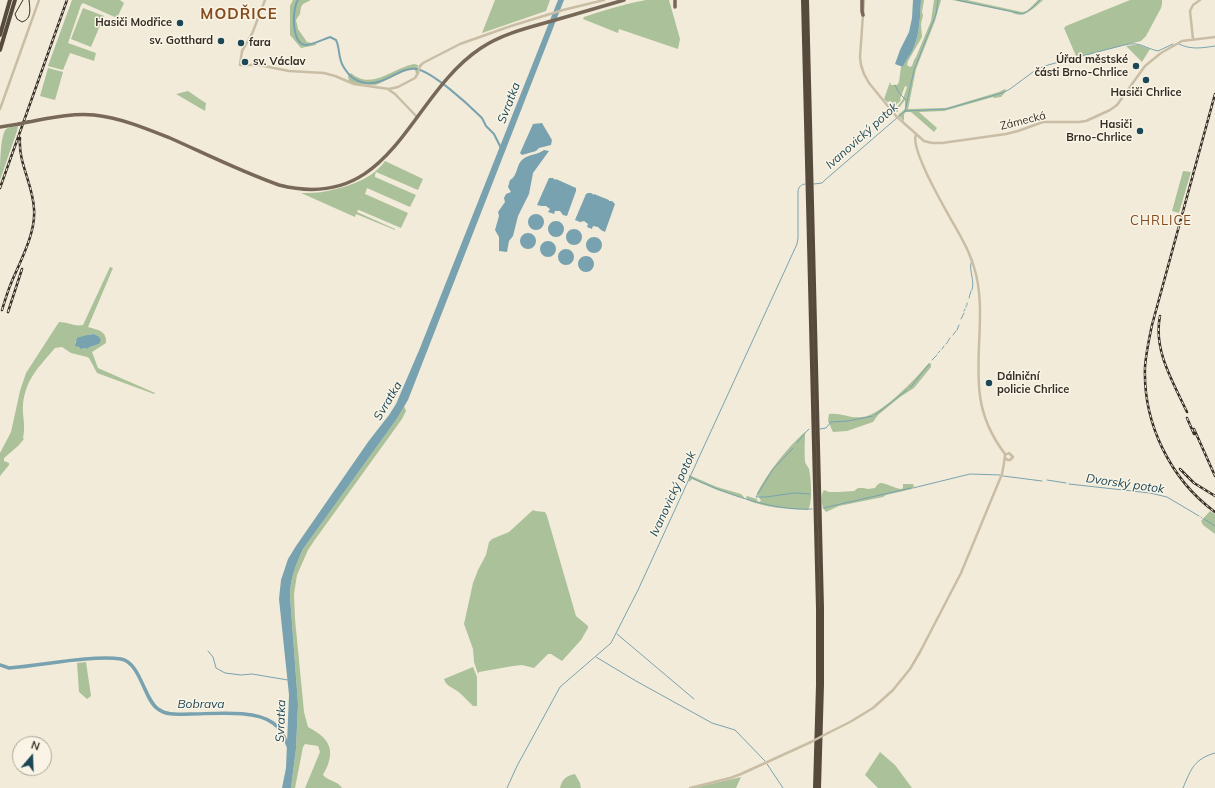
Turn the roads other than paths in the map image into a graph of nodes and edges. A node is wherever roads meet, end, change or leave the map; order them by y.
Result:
1 (10, 0) edge
2 (15, 0) edge
3 (39, 0) edge
4 (265, 0) edge
5 (604, 0) edge
6 (624, 0) edge
7 (675, 0) edge
8 (803, 0) edge
9 (807, 0) edge
10 (863, 0) edge
11 (1200, 0) edge
12 (675, 7) dead end
13 (863, 15) joint
14 (0, 36) edge
15 (1215, 37) edge
16 (1193, 39) junction
17 (0, 50) edge
18 (389, 89) junction
19 (0, 109) edge
20 (418, 117) junction
21 (0, 128) edge
22 (916, 135) junction
23 (1000, 447) junction
24 (1009, 453) junction
25 (1006, 458) junction
26 (690, 788) edge
27 (815, 788) edge
28 (819, 788) edge

1 - 14 highway
2 - 17 highway
3 - 19 street
4 - 18 street
5 - 18 street
6 - 20 main road
7 - 12 main road
8 - 27 highway
9 - 28 highway
10 - 13 main road
11 - 16 street
13 - 22 street
15 - 16 street, Zámecká
16 - 22 street, Zámecká
18 - 20 street
20 - 21 main road, bridge
22 - 23 street
23 - 24 street
23 - 25 street
24 - 25 street
24 - 25 street
25 - 26 street, bridge

